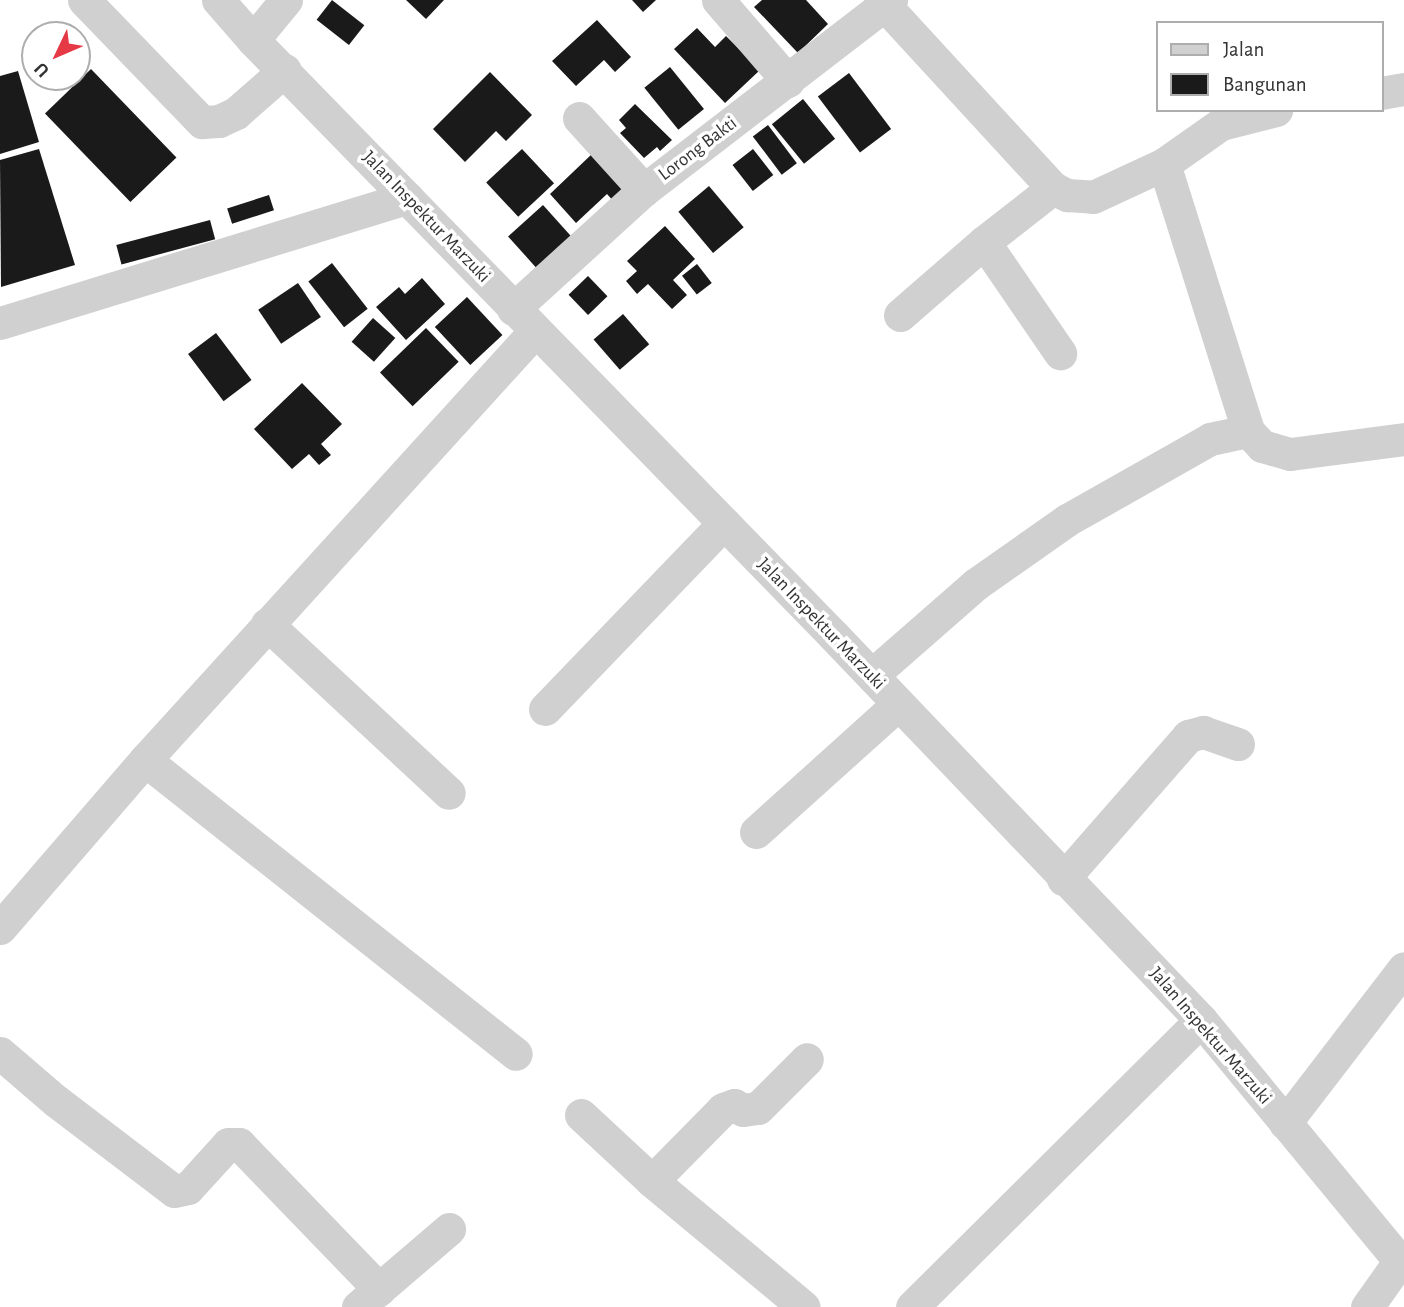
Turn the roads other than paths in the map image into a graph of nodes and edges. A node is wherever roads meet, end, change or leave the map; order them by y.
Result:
1 (84, 0) edge
2 (218, 0) edge
3 (286, 0) edge
4 (718, 0) edge
5 (885, 2) edge
6 (253, 40) junction
7 (285, 70) junction
8 (788, 81) junction
9 (1404, 89) edge
10 (1383, 93) edge
11 (1268, 112) edge
12 (579, 118) dead end
13 (1164, 164) junction
14 (1053, 188) junction
15 (644, 190) junction
16 (407, 198) junction
17 (984, 242) junction
18 (900, 315) dead end
19 (524, 320) junction
20 (0, 323) edge
21 (1060, 353) dead end
22 (1248, 431) junction
23 (1404, 439) edge
24 (724, 523) junction
25 (267, 624) junction
26 (872, 675) junction
27 (897, 705) junction
28 (545, 709) dead end
29 (1238, 744) dead end
30 (145, 760) junction
31 (449, 793) dead end
32 (756, 832) dead end
33 (1063, 879) junction
34 (0, 928) edge
35 (1404, 968) edge
36 (1201, 1020) junction
37 (0, 1053) edge
38 (516, 1054) dead end
39 (807, 1059) dead end
40 (580, 1115) dead end
41 (1285, 1123) junction
42 (652, 1181) junction
43 (449, 1229) dead end
44 (1402, 1264) edge
45 (368, 1298) edge
46 (803, 1307) edge
47 (912, 1307) edge
48 (1367, 1307) edge

1 - 7 street
2 - 6 street, Jalan Inspektur Marzuki
3 - 6 street
4 - 8 street
5 - 8 street, Lorong Bakti
5 - 14 street
6 - 7 street, Jalan Inspektur Marzuki
7 - 16 street, Jalan Inspektur Marzuki
8 - 15 street, Lorong Bakti
9 - 10 street
11 - 13 street
12 - 15 street
13 - 14 street
13 - 22 street
14 - 17 street
15 - 19 street, Lorong Bakti
16 - 19 street, Jalan Inspektur Marzuki
16 - 20 street
17 - 18 street
17 - 21 street
19 - 24 street, Jalan Inspektur Marzuki
19 - 25 street, Lorong Bakti
22 - 23 street
22 - 26 street
24 - 26 street, Jalan Inspektur Marzuki
24 - 28 street
25 - 30 street, Lorong Bakti
25 - 31 street
26 - 27 street, Jalan Inspektur Marzuki
27 - 32 street
27 - 33 street, Jalan Inspektur Marzuki
29 - 33 street
30 - 34 street, Lorong Bakti
30 - 38 street
33 - 36 street, Jalan Inspektur Marzuki
35 - 41 street
36 - 41 street, Jalan Inspektur Marzuki
36 - 47 street
37 - 45 street
39 - 42 street
40 - 42 street
41 - 44 street, Jalan Inspektur Marzuki
42 - 46 street
43 - 45 street
44 - 48 street

